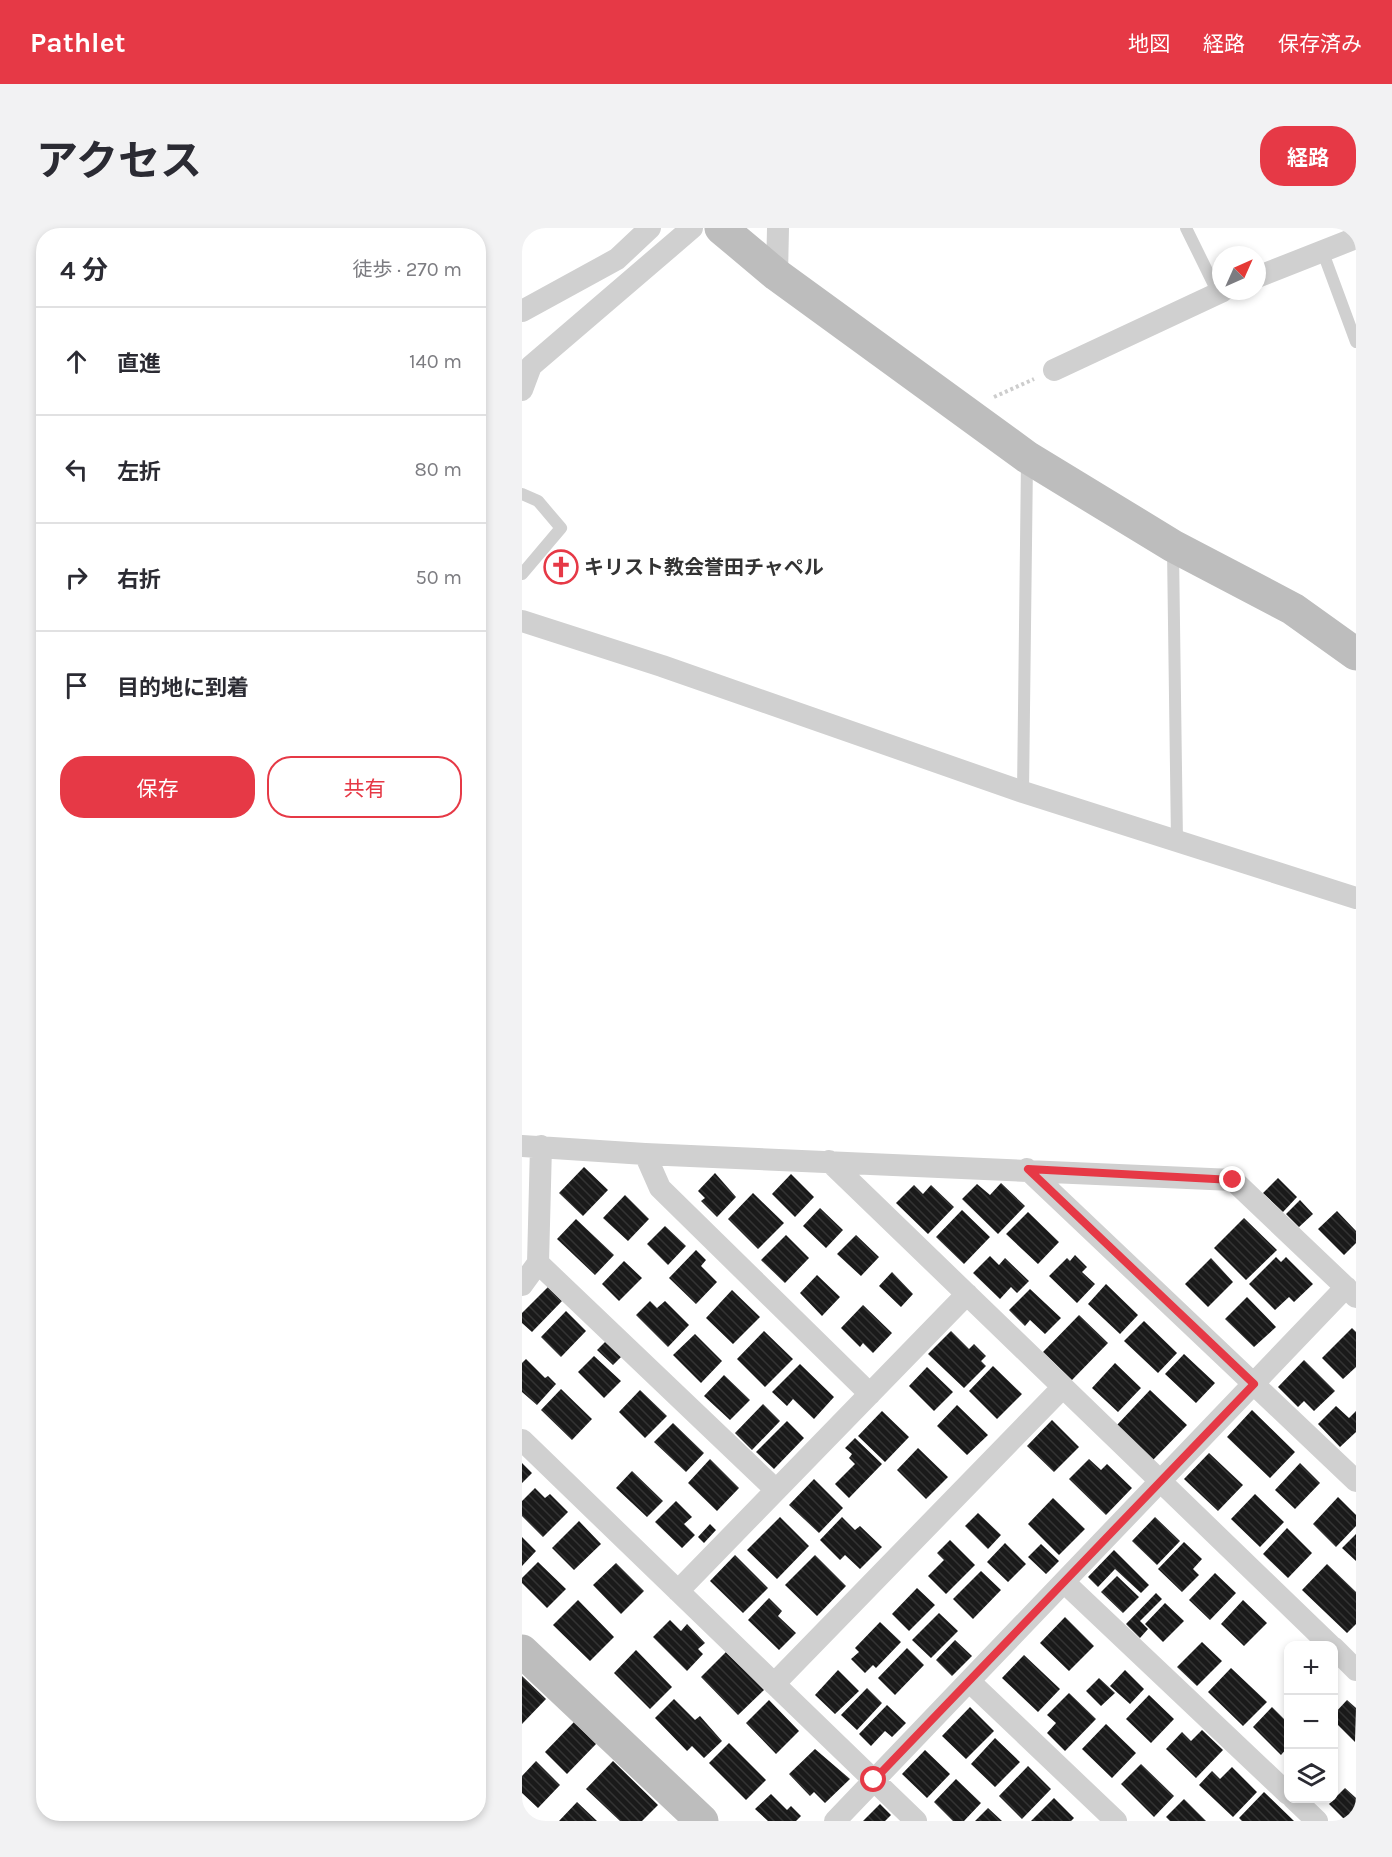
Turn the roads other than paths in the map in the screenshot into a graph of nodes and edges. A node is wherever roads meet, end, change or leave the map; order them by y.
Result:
1 (650, 228) edge
2 (692, 228) edge
3 (721, 228) edge
4 (778, 228) edge
5 (1186, 228) edge
6 (1356, 238) edge
7 (1322, 250) junction
8 (1266, 273) edge
9 (777, 275) junction
10 (1212, 277) edge
11 (1212, 296) edge
12 (522, 310) edge
13 (1356, 342) edge
14 (1054, 370) road end
15 (522, 390) edge
16 (1027, 457) junction
17 (522, 494) edge
18 (1173, 546) junction
19 (522, 574) edge
20 (522, 621) edge
21 (1356, 654) edge
22 (1023, 792) junction
23 (1177, 842) junction
24 (1356, 897) edge
25 (531, 1146) edge
26 (645, 1154) junction
27 (829, 1161) junction
28 (1028, 1169) junction
29 (538, 1263) junction
30 (522, 1285) edge
31 (1351, 1292) edge
32 (967, 1294) junction
33 (1254, 1384) junction
34 (1063, 1387) junction
35 (870, 1394) junction
36 (522, 1440) edge
37 (1161, 1481) junction
38 (1356, 1481) edge
39 (776, 1490) junction
40 (1064, 1582) junction
41 (678, 1591) junction
42 (1326, 1641) edge
43 (522, 1651) edge
44 (1338, 1653) edge
45 (1356, 1670) edge
46 (969, 1682) junction
47 (774, 1684) junction
48 (874, 1780) junction
49 (1284, 1790) edge
50 (1298, 1803) edge
51 (702, 1821) edge
52 (835, 1821) edge
53 (916, 1821) edge
54 (1116, 1821) edge
55 (1317, 1821) edge

1 - 12 street
2 - 15 street
3 - 9 street
4 - 9 street
5 - 10 lane
6 - 7 street
7 - 8 street
7 - 13 lane
9 - 16 street
11 - 14 street
16 - 18 street
16 - 22 lane
17 - 19 lane
18 - 21 street
18 - 23 lane
20 - 22 street
22 - 23 street
23 - 24 street
25 - 26 street
25 - 29 street
26 - 27 street
26 - 35 street
27 - 28 street
27 - 32 street
28 - 31 street
28 - 33 street
29 - 30 street
29 - 39 street
31 - 33 street
32 - 34 street
32 - 35 street
33 - 37 street
33 - 38 street
34 - 37 street
34 - 47 street
35 - 39 street
36 - 41 street
37 - 40 street
37 - 42 street
39 - 41 street
40 - 46 street
40 - 49 street
41 - 47 street
43 - 51 street
44 - 45 street
46 - 48 street
46 - 54 street
47 - 48 street
48 - 52 street
48 - 53 street
50 - 55 street

